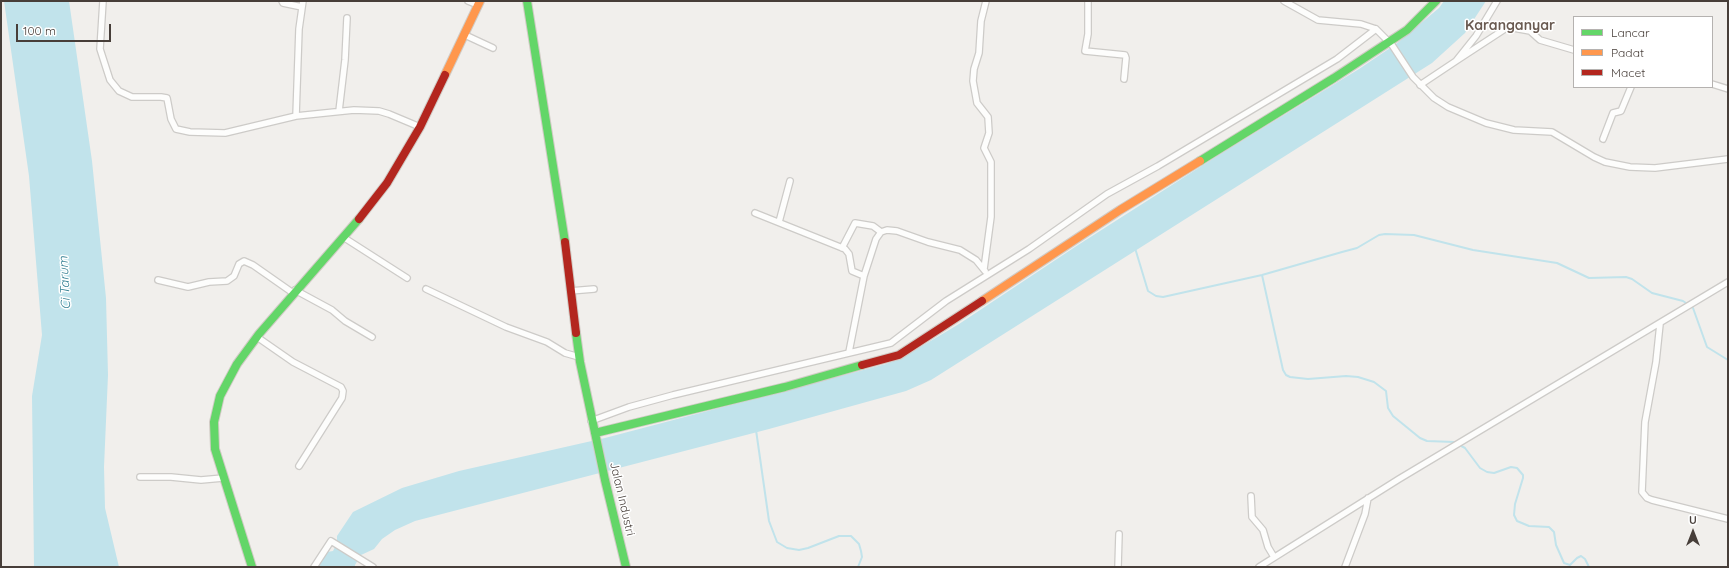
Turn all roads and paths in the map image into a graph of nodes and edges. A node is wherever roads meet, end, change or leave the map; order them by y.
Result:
1 (103, 1) edge
2 (282, 1) edge
3 (468, 1) edge
4 (527, 1) edge
5 (986, 1) edge
6 (1088, 1) edge
7 (1284, 1) edge
8 (1436, 1) edge
9 (1497, 1) edge
10 (479, 3) edge
11 (302, 4) edge
12 (347, 18) dead end
13 (1376, 29) junction
14 (465, 35) junction
15 (1390, 43) junction
16 (493, 48) dead end
17 (1573, 50) edge
18 (1456, 61) junction
19 (1124, 79) dead end
20 (1713, 84) edge
21 (1420, 85) junction
22 (1631, 88) edge
23 (1728, 89) edge
24 (338, 111) junction
25 (296, 116) junction
26 (420, 127) junction
27 (1603, 139) dead end
28 (1728, 159) edge
29 (790, 181) dead end
30 (755, 212) dead end
31 (779, 222) junction
32 (881, 232) junction
33 (343, 237) junction
34 (842, 248) junction
35 (985, 272) junction
36 (864, 276) junction
37 (407, 278) dead end
38 (158, 280) dead end
39 (1728, 282) edge
40 (426, 289) dead end
41 (594, 289) dead end
42 (570, 291) junction
43 (294, 292) junction
44 (1660, 324) junction
45 (257, 337) junction
46 (372, 337) dead end
47 (849, 352) junction
48 (579, 357) junction
49 (591, 421) junction
50 (595, 435) junction
51 (299, 466) dead end
52 (140, 476) dead end
53 (223, 478) junction
54 (1251, 496) dead end
55 (1368, 498) junction
56 (1728, 519) edge
57 (1119, 534) dead end
58 (1274, 557) junction
59 (252, 567) edge
60 (314, 567) edge
61 (373, 567) edge
62 (626, 567) edge
63 (1118, 567) edge
64 (1259, 567) edge
65 (1345, 567) edge

1 - 25 street
2 - 11 street
3 - 10 street
4 - 42 street, Jalan Industri
5 - 35 street
6 - 19 street
7 - 13 street
8 - 15 street
9 - 18 street
10 - 14 street
11 - 25 street
12 - 24 street
13 - 15 street
13 - 35 street
14 - 16 street
14 - 26 street
15 - 21 street
15 - 50 street
17 - 18 street
18 - 21 street
20 - 23 street
21 - 28 street
22 - 27 street
24 - 25 street
24 - 26 street
26 - 33 street
29 - 31 street
30 - 31 street
31 - 34 street
32 - 34 street
32 - 35 street
32 - 36 street
33 - 37 street
33 - 43 street
34 - 36 street
35 - 47 street
36 - 47 street
38 - 43 street
39 - 44 street
40 - 48 street
41 - 42 street
42 - 48 street, Jalan Industri
43 - 45 street
43 - 46 street
44 - 55 street
44 - 56 street
45 - 51 street
45 - 53 street
47 - 49 street
48 - 49 street, Jalan Industri
49 - 50 street, Jalan Industri
50 - 62 street, Jalan Industri
52 - 53 street
53 - 59 street
54 - 58 street
55 - 58 street
55 - 65 street
57 - 63 street
58 - 64 street
60 - 61 street

